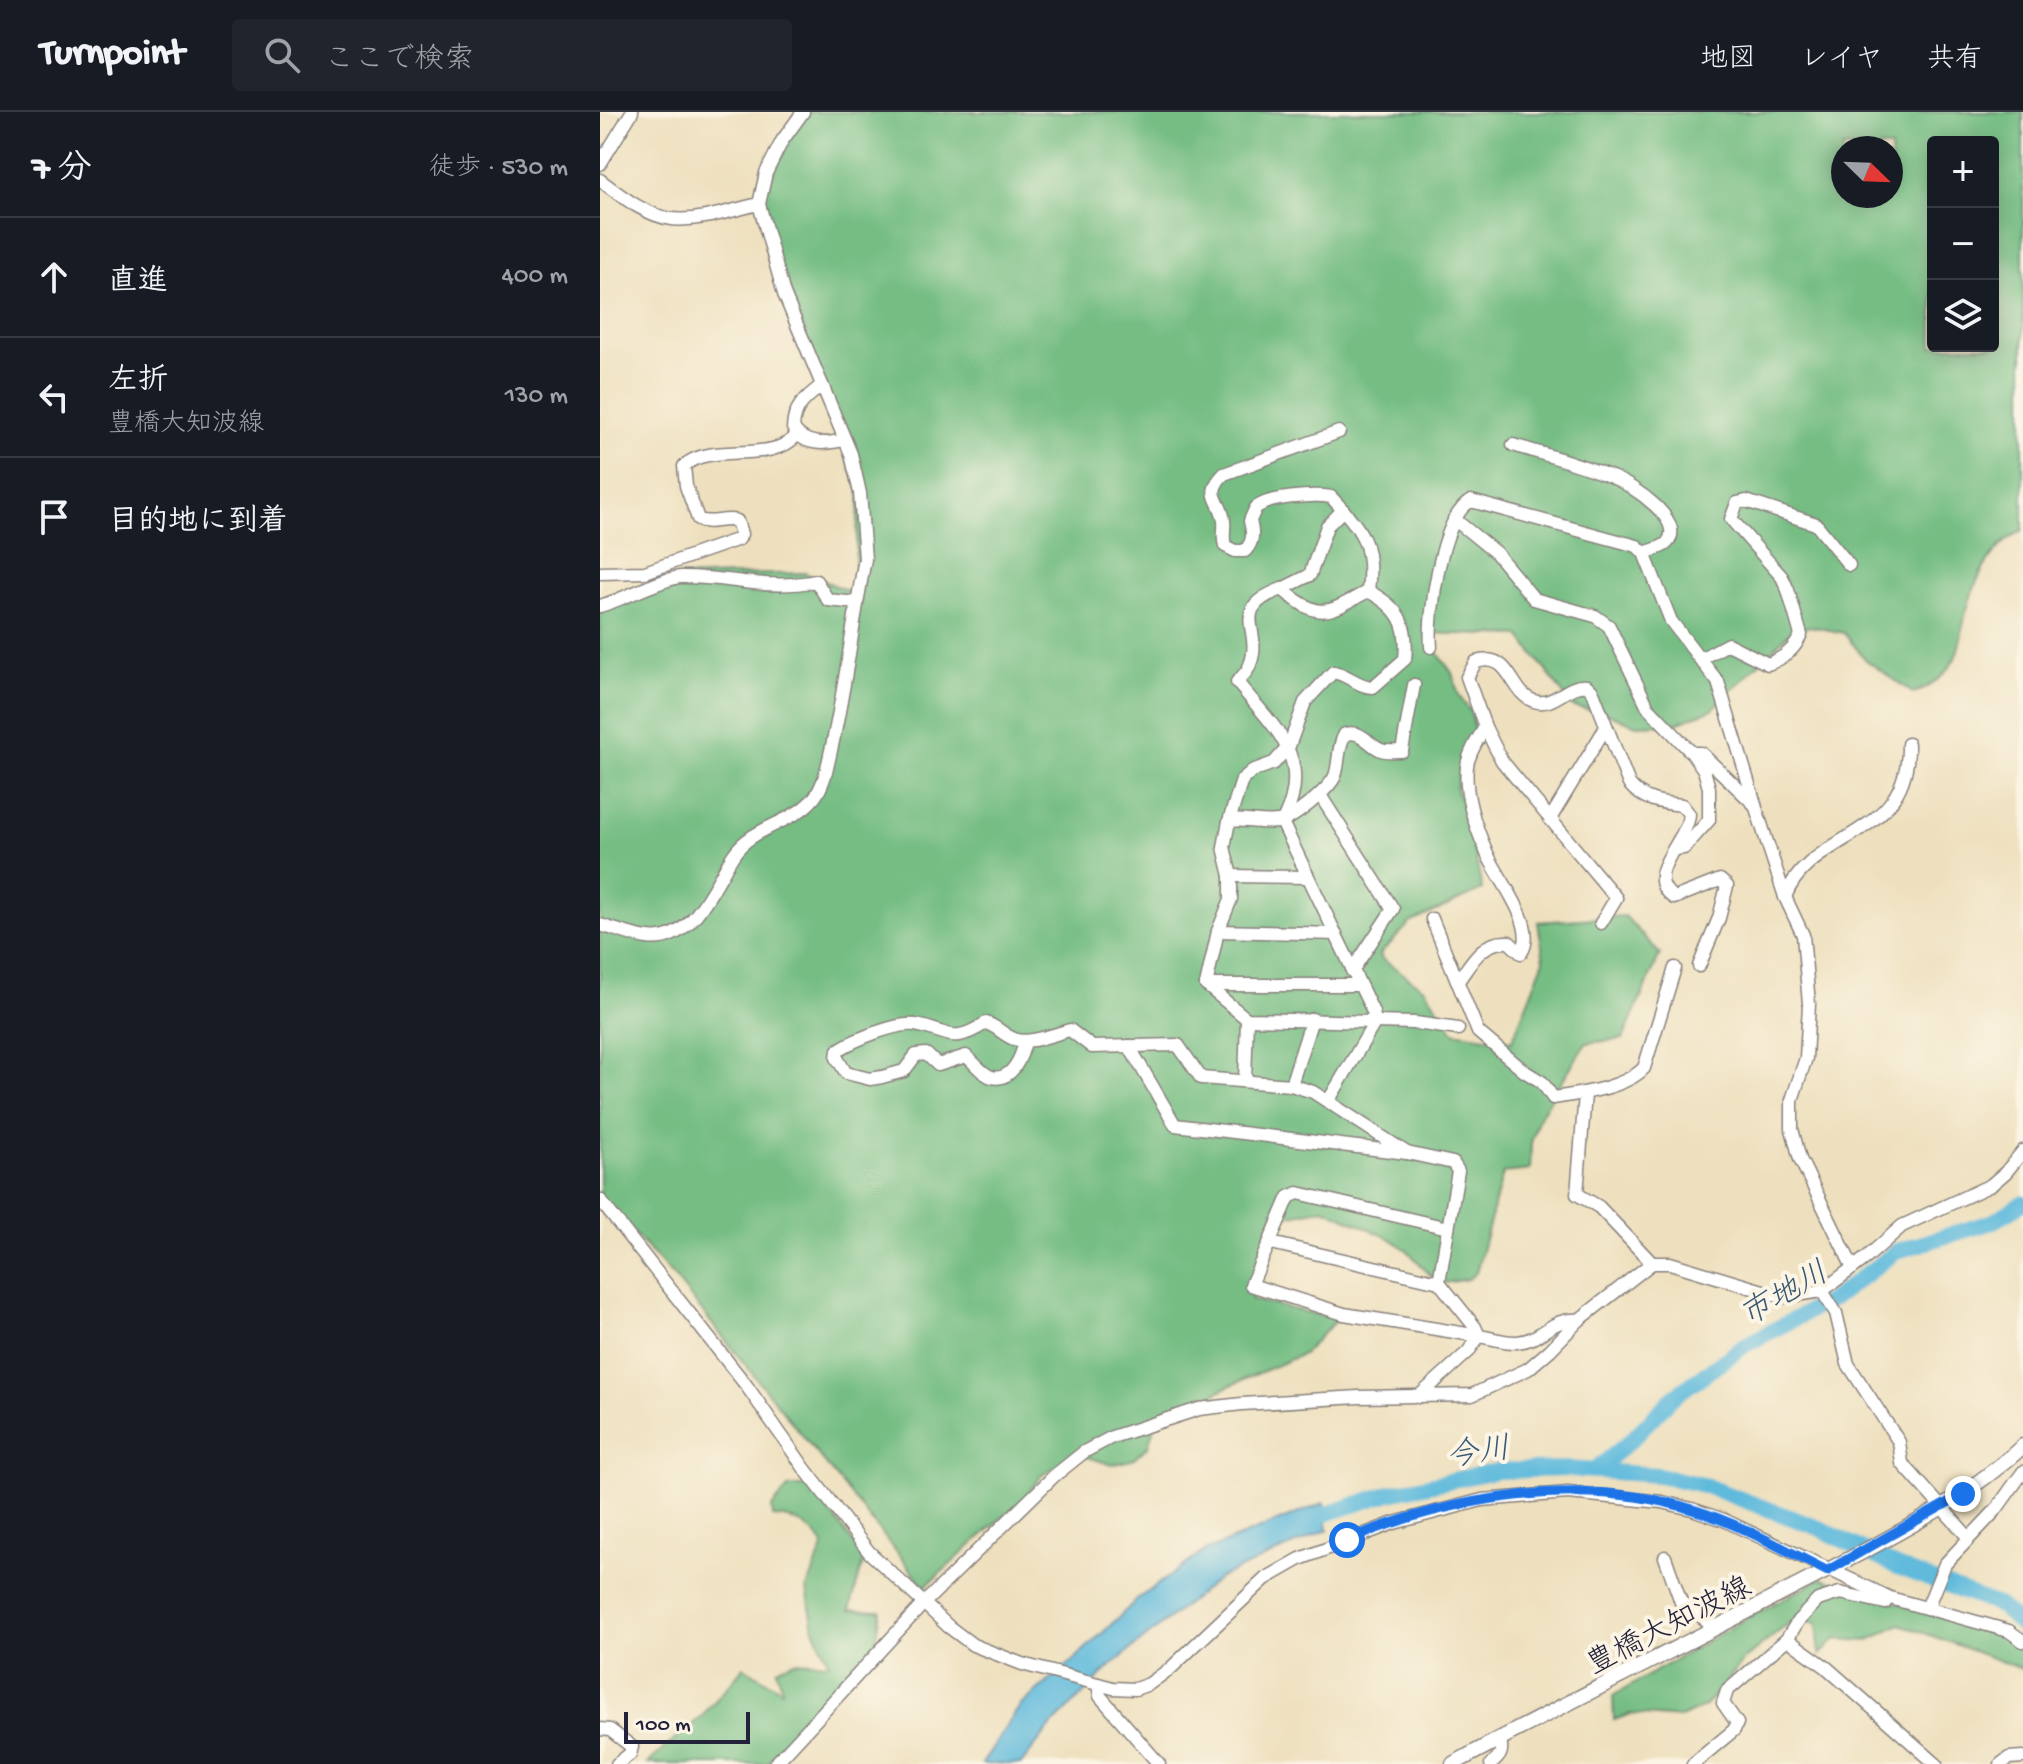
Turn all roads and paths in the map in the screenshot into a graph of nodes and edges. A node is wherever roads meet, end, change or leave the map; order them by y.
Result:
1 (632, 112) edge
2 (803, 112) edge
3 (600, 164) edge
4 (600, 180) edge
5 (759, 204) junction
6 (822, 385) junction
7 (1339, 432) dead end
8 (797, 435) junction
9 (845, 440) junction
10 (1513, 445) dead end
11 (1343, 510) junction
12 (1454, 519) junction
13 (1644, 553) junction
14 (1849, 565) dead end
15 (600, 573) edge
16 (1282, 589) junction
17 (1368, 591) junction
18 (857, 603) junction
19 (600, 606) edge
20 (1431, 647) dead end
21 (1700, 659) junction
22 (1414, 685) dead end
23 (1485, 727) junction
24 (1606, 727) junction
25 (1908, 744) dead end
26 (1289, 746) junction
27 (1692, 753) junction
28 (1320, 795) junction
29 (1755, 805) junction
30 (1550, 819) junction
31 (1229, 821) junction
32 (1282, 822) junction
33 (1674, 849) junction
34 (1231, 876) junction
35 (1307, 877) junction
36 (1785, 897) junction
37 (1432, 919) dead end
38 (1601, 923) dead end
39 (600, 925) edge
40 (1218, 931) junction
41 (1336, 934) junction
42 (1699, 966) dead end
43 (1675, 968) dead end
44 (1352, 971) junction
45 (1458, 981) junction
46 (1206, 985) junction
47 (1358, 985) junction
48 (1247, 1019) junction
49 (1312, 1019) junction
50 (1375, 1022) junction
51 (1458, 1029) dead end
52 (1025, 1041) junction
53 (1129, 1046) junction
54 (1245, 1081) junction
55 (1291, 1085) junction
56 (1585, 1094) junction
57 (1329, 1100) junction
58 (2023, 1151) edge
59 (1407, 1153) junction
60 (600, 1200) edge
61 (1448, 1228) junction
62 (1271, 1243) junction
63 (1652, 1263) junction
64 (1853, 1268) junction
65 (1439, 1282) junction
66 (1822, 1291) junction
67 (1579, 1320) junction
68 (1479, 1336) junction
69 (1418, 1397) junction
70 (2023, 1446) edge
71 (2023, 1472) edge
72 (1942, 1507) junction
73 (1969, 1538) junction
74 (1665, 1557) dead end
75 (1827, 1571) junction
76 (1890, 1598) junction
77 (924, 1603) junction
78 (1927, 1608) junction
79 (1717, 1628) junction
80 (1787, 1639) junction
81 (2023, 1641) edge
82 (1098, 1684) junction
83 (600, 1729) edge
84 (1500, 1739) junction
85 (2023, 1757) edge
86 (617, 1764) edge
87 (775, 1764) edge
88 (1159, 1764) edge
89 (1453, 1764) edge
90 (1491, 1764) edge
91 (1693, 1764) edge
92 (1936, 1764) edge
93 (2001, 1764) edge

1 - 3 street
2 - 5 street
4 - 5 street
5 - 6 street
6 - 8 street
6 - 9 street
7 - 11 street
8 - 9 street
8 - 15 street
9 - 18 street
10 - 13 street
11 - 16 street
11 - 17 street
12 - 13 street
12 - 20 street
12 - 27 street
13 - 21 street
14 - 21 street
16 - 17 street
16 - 26 street
17 - 26 street
18 - 19 street
18 - 39 street
21 - 29 street
22 - 28 street
23 - 24 street
23 - 30 street
23 - 45 street
24 - 30 street
24 - 33 street
25 - 36 street
26 - 31 street
26 - 32 street
27 - 29 street
27 - 33 street
28 - 32 street
28 - 44 street
29 - 36 street
30 - 38 street
31 - 32 street
31 - 34 street
32 - 35 street
33 - 42 street
34 - 35 street
34 - 40 street
35 - 41 street
36 - 64 street
37 - 45 street
40 - 41 street
40 - 46 street
41 - 44 street
43 - 56 street
44 - 47 street
45 - 56 street
46 - 47 street
46 - 48 street
47 - 50 street
48 - 49 street
48 - 54 street
49 - 50 street
49 - 55 street
50 - 51 street
50 - 57 street
52 - 52 street
52 - 53 street
53 - 54 street
53 - 59 street
54 - 55 street
55 - 57 street
56 - 63 street
57 - 59 street
58 - 64 street
59 - 61 street
60 - 77 street
61 - 62 street
61 - 65 street
62 - 65 street
62 - 68 street
63 - 66 street
63 - 67 street
64 - 66 street
65 - 68 street
66 - 72 street
67 - 68 street
67 - 69 street
68 - 69 street
69 - 77 street
70 - 72 main road, 豊橋大知波線
71 - 73 street
72 - 73 street
72 - 75 main road, 豊橋大知波線
73 - 78 street
74 - 79 street
75 - 76 street
75 - 79 main road, 豊橋大知波線
75 - 82 street
76 - 78 street
76 - 80 street
77 - 82 street
77 - 87 street
78 - 81 street
79 - 84 main road, 豊橋大知波線
80 - 91 street
80 - 92 street
82 - 88 street
83 - 86 street
84 - 89 main road, 豊橋大知波線
84 - 90 street
85 - 93 street

